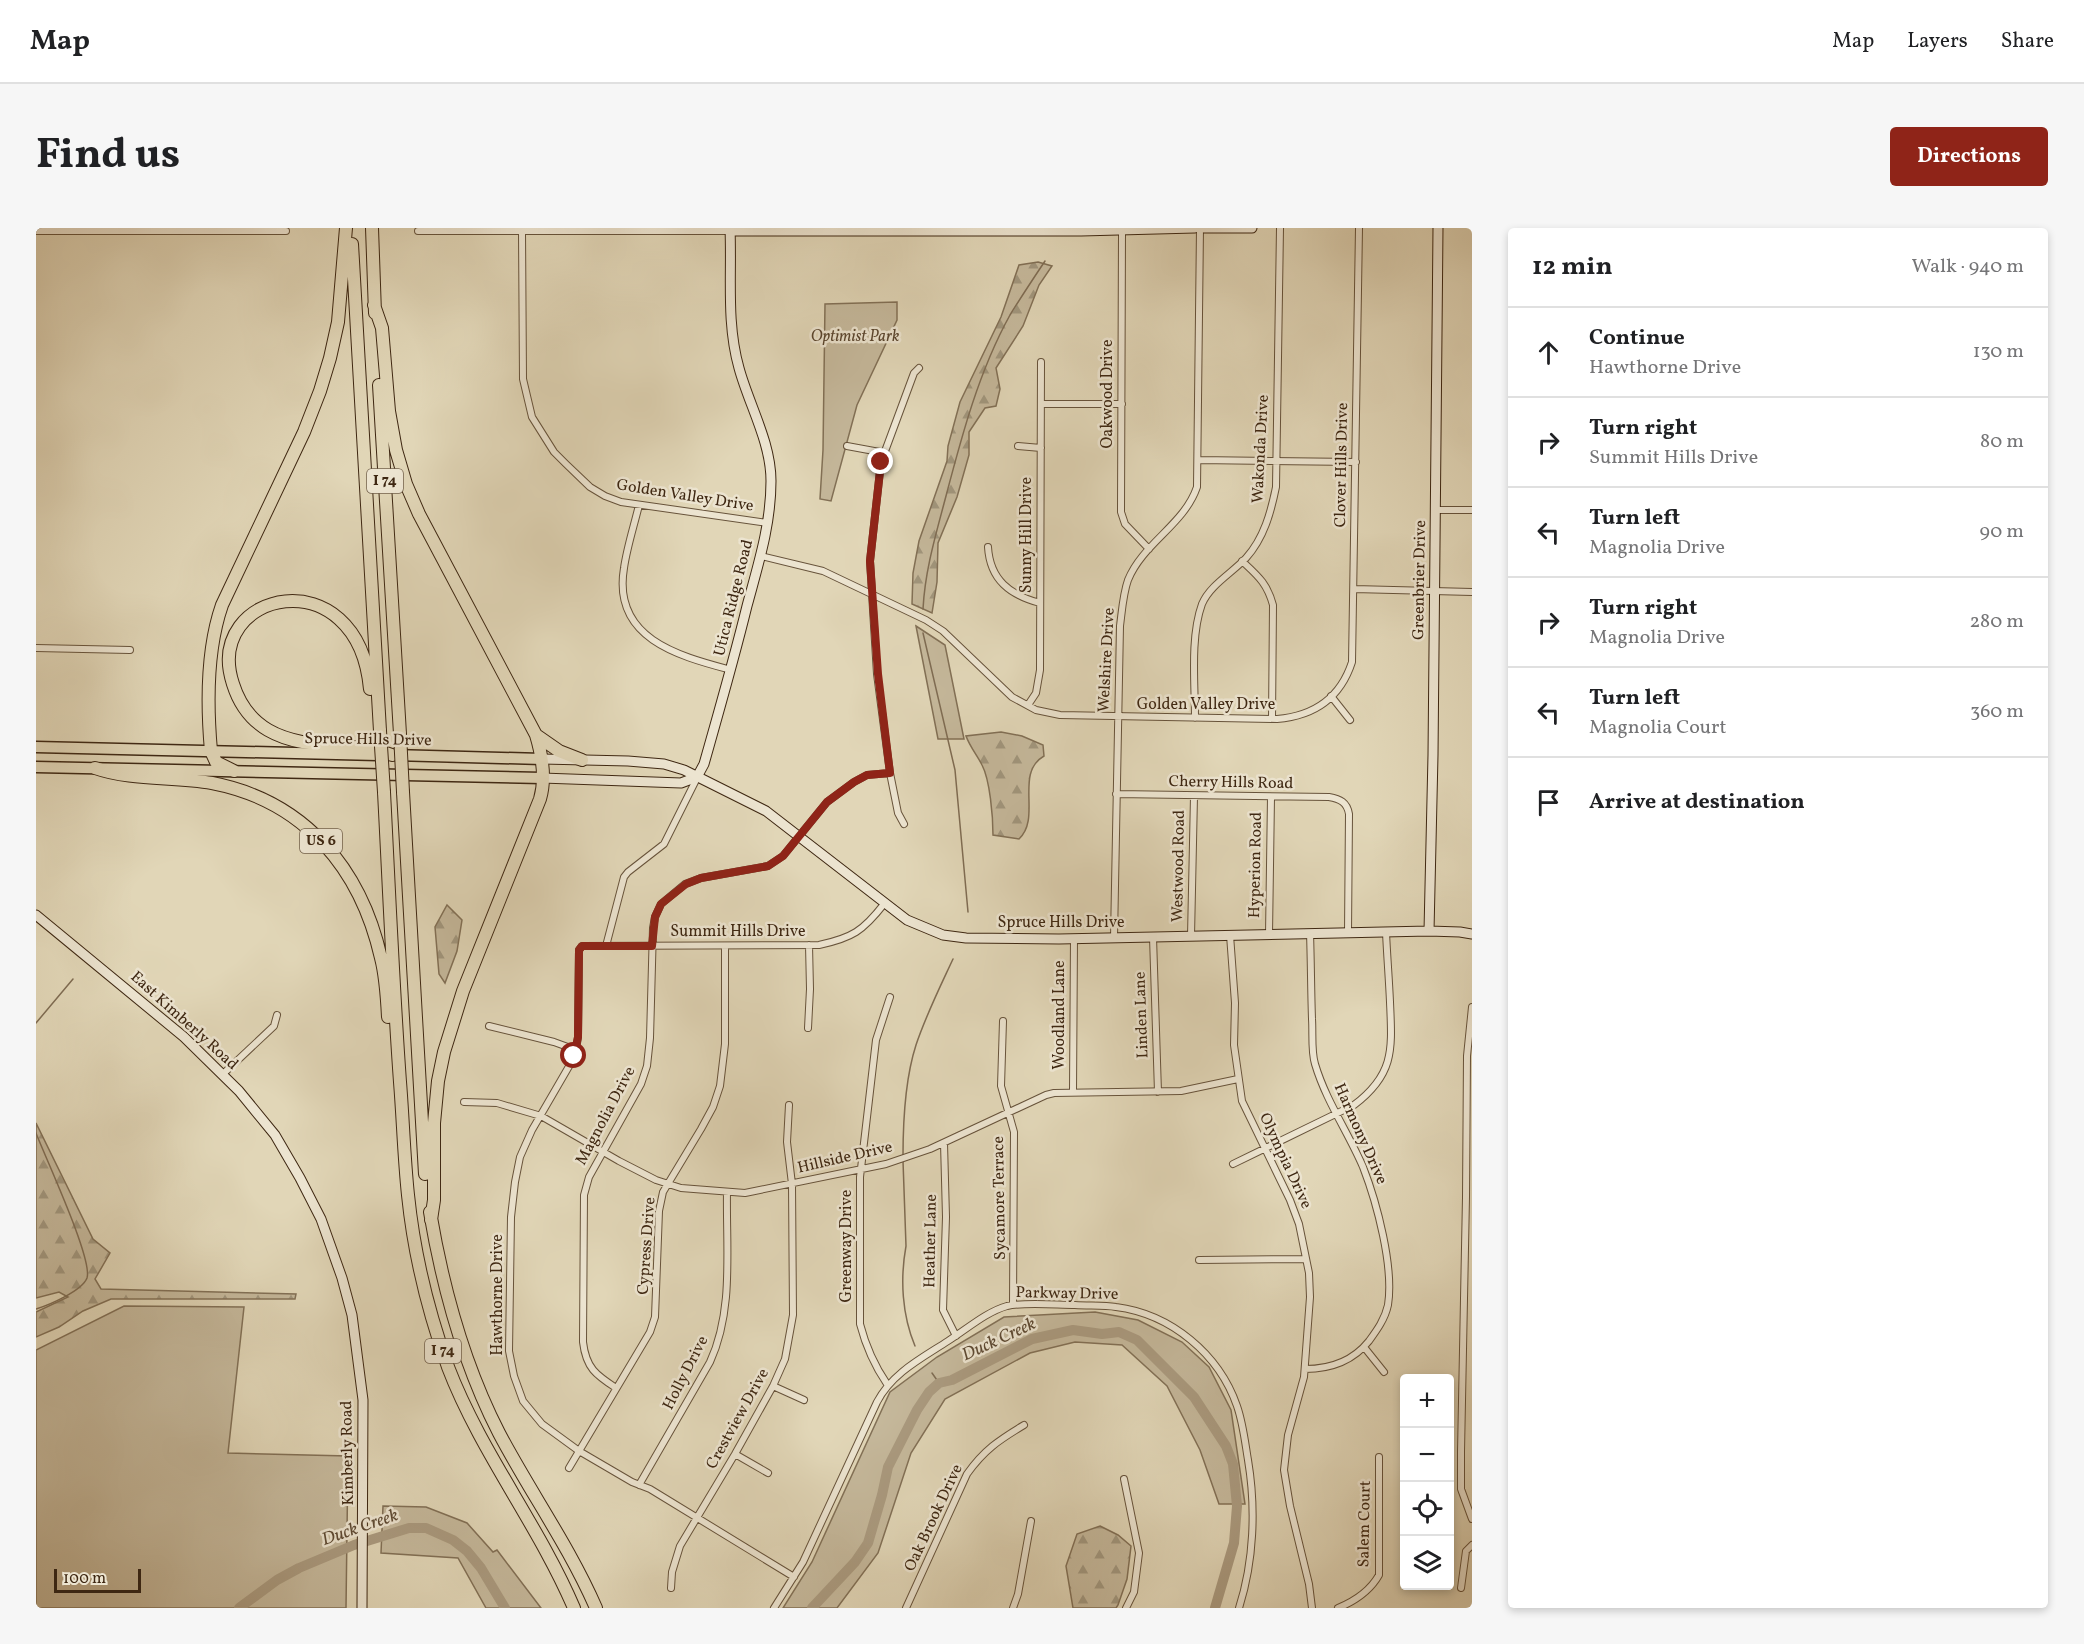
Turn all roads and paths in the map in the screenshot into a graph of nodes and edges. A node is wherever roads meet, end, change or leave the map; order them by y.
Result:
1 (346, 228) edge
2 (352, 228) edge
3 (372, 228) edge
4 (1195, 228) edge
5 (1202, 228) edge
6 (1242, 228) edge
7 (1252, 228) edge
8 (1280, 228) edge
9 (1359, 228) edge
10 (1438, 228) edge
11 (998, 229) edge
12 (730, 230) edge
13 (885, 230) edge
14 (1122, 230) junction
15 (36, 231) edge
16 (286, 231) dead end
17 (418, 231) dead end
18 (522, 231) junction
19 (374, 305) junction
20 (1041, 363) dead end
21 (919, 368) dead end
22 (1041, 404) junction
23 (1122, 404) junction
24 (847, 446) dead end
25 (1018, 446) dead end
26 (1041, 448) junction
27 (885, 453) junction
28 (1198, 460) junction
29 (1276, 461) junction
30 (1356, 462) junction
31 (639, 505) junction
32 (1436, 510) junction
33 (1472, 510) edge
34 (768, 523) junction
35 (988, 546) dead end
36 (1149, 549) junction
37 (761, 556) junction
38 (1242, 561) junction
39 (1354, 589) junction
40 (1435, 591) junction
41 (1472, 592) edge
42 (872, 594) junction
43 (1040, 603) junction
44 (36, 648) edge
45 (130, 650) dead end
46 (731, 670) junction
47 (1331, 696) junction
48 (1028, 705) junction
49 (1118, 717) junction
50 (1195, 718) junction
51 (1272, 719) junction
52 (1350, 720) dead end
53 (377, 732) junction
54 (536, 735) junction
55 (36, 747) edge
56 (211, 751) junction
57 (387, 757) junction
58 (542, 759) junction
59 (582, 760) junction
60 (36, 767) edge
61 (95, 768) junction
62 (234, 771) junction
63 (890, 773) junction
64 (697, 777) junction
65 (542, 778) junction
66 (1116, 794) junction
67 (1194, 796) junction
68 (1271, 797) junction
69 (904, 824) dead end
70 (798, 837) junction
71 (884, 904) junction
72 (36, 915) edge
73 (1429, 931) junction
74 (1348, 932) junction
75 (1386, 932) junction
76 (1310, 933) junction
77 (1269, 934) junction
78 (1472, 934) edge
79 (1230, 935) junction
80 (1191, 936) junction
81 (1153, 937) junction
82 (1074, 938) junction
83 (1114, 938) junction
84 (809, 945) junction
85 (606, 946) junction
86 (652, 946) junction
87 (725, 946) junction
88 (579, 950) joint
89 (890, 997) dead end
90 (1472, 1007) edge
91 (277, 1015) dead end
92 (1003, 1021) dead end
93 (489, 1026) dead end
94 (808, 1028) dead end
95 (576, 1050) junction
96 (1469, 1056) edge
97 (399, 1066) junction
98 (223, 1074) junction
99 (1238, 1079) junction
100 (1073, 1092) junction
101 (1158, 1092) junction
102 (464, 1102) dead end
103 (789, 1105) dead end
104 (1008, 1112) junction
105 (1336, 1114) junction
106 (541, 1116) junction
107 (944, 1143) junction
108 (1264, 1149) junction
109 (603, 1151) junction
110 (1233, 1164) dead end
111 (861, 1170) junction
112 (668, 1184) junction
113 (792, 1184) junction
114 (727, 1192) junction
115 (1469, 1197) edge
116 (431, 1220) junction
117 (1306, 1258) junction
118 (1199, 1260) dead end
119 (1013, 1305) junction
120 (356, 1334) joint
121 (956, 1336) junction
122 (1364, 1347) junction
123 (1305, 1369) junction
124 (1384, 1372) dead end
125 (887, 1384) junction
126 (773, 1386) junction
127 (616, 1388) junction
128 (804, 1400) dead end
129 (1024, 1425) dead end
130 (579, 1451) junction
131 (735, 1454) junction
132 (1379, 1457) dead end
133 (569, 1468) dead end
134 (768, 1473) dead end
135 (1124, 1479) dead end
136 (639, 1485) junction
137 (698, 1518) junction
138 (1472, 1519) edge
139 (1031, 1521) dead end
140 (1472, 1545) edge
141 (794, 1576) junction
142 (671, 1588) dead end
143 (1461, 1588) dead end
144 (362, 1608) edge
145 (574, 1608) edge
146 (596, 1608) edge
147 (774, 1608) edge
148 (906, 1608) edge
149 (1012, 1608) edge
150 (1126, 1608) edge
151 (1239, 1608) edge
152 (1312, 1608) edge
153 (1338, 1608) edge

1 - 56 highway
2 - 53 highway, I 74
3 - 19 highway, I 74
4 - 14 main road
5 - 6 main road
5 - 28 street, Welshire Drive
6 - 7 main road
8 - 29 street, Wakonda Drive
9 - 30 street, Clover Hills Drive
10 - 32 main road, Greenbrier Drive
11 - 13 main road
11 - 14 main road
12 - 13 main road
12 - 18 street
12 - 34 main road, Utica Ridge Road
14 - 23 street, Oakwood Drive
15 - 16 street
17 - 18 street
18 - 31 street, Golden Valley Drive
19 - 54 highway
19 - 116 highway, I 74, bridge
20 - 22 street, Sunny Hill Drive
21 - 27 street
22 - 23 street
22 - 26 street, Sunny Hill Drive
23 - 36 street, Oakwood Drive
24 - 27 street
25 - 26 street
26 - 43 street, Sunny Hill Drive
27 - 42 street
28 - 29 street
28 - 36 street, Welshire Drive
29 - 30 street
29 - 38 street, Wakonda Drive
30 - 39 street, Clover Hills Drive
31 - 34 street, Golden Valley Drive
31 - 46 street
32 - 33 street
32 - 40 main road, Greenbrier Drive
34 - 37 main road, Utica Ridge Road
35 - 43 street
36 - 49 street, Welshire Drive
37 - 42 street, Golden Valley Drive
37 - 46 main road, Utica Ridge Road
38 - 50 street, Wakonda Drive
38 - 51 street
39 - 40 street
39 - 47 street, Clover Hills Drive
40 - 41 street
40 - 73 main road, Greenbrier Drive
42 - 48 street, Golden Valley Drive
42 - 63 street
43 - 48 street, Sunny Hill Drive
44 - 45 street
46 - 64 main road, Utica Ridge Road
47 - 51 street, Golden Valley Drive
47 - 52 street
48 - 49 street, Golden Valley Drive
49 - 50 street, Golden Valley Drive
49 - 66 street, Welshire Drive
50 - 51 street, Golden Valley Drive
53 - 57 highway, I 74, bridge
53 - 57 highway
54 - 58 highway
54 - 59 highway
55 - 56 main road, Spruce Hills Drive
56 - 57 main road, Spruce Hills Drive
56 - 62 highway
57 - 58 main road, Spruce Hills Drive
57 - 97 highway, I 74, bridge
58 - 59 main road, Spruce Hills Drive
58 - 65 highway
59 - 64 main road, Spruce Hills Drive
60 - 61 main road, Spruce Hills Drive / US 6
61 - 62 main road, Spruce Hills Drive
61 - 97 highway, US 6
62 - 65 main road, Spruce Hills Drive
63 - 69 street
63 - 70 street, Magnolia Drive
64 - 65 main road, Spruce Hills Drive
64 - 70 main road, Spruce Hills Drive
64 - 85 street, Utica Ridge Road
65 - 116 highway
66 - 67 street, Cherry Hills Road
66 - 83 street, Welshire Drive
67 - 68 street, Cherry Hills Road
67 - 80 street, Westwood Road
68 - 74 street, Cherry Hills Road
68 - 77 street, Hyperion Road
70 - 71 main road, Spruce Hills Drive
70 - 86 street, Magnolia Drive
71 - 82 main road, Spruce Hills Drive
71 - 84 street, Summit Hills Drive
72 - 98 main road, East Kimberly Road
73 - 75 main road, Spruce Hills Drive
73 - 78 main road, Spruce Hills Drive
74 - 75 main road, Spruce Hills Drive
74 - 76 main road, Spruce Hills Drive
75 - 105 street
76 - 77 main road, Spruce Hills Drive
76 - 105 street, Harmony Drive
77 - 79 main road, Spruce Hills Drive
79 - 80 main road, Spruce Hills Drive
79 - 99 street, Olympia Drive
80 - 81 main road, Spruce Hills Drive
81 - 83 main road, Spruce Hills Drive
81 - 101 street, Linden Lane
82 - 83 main road, Spruce Hills Drive
82 - 100 street, Woodland Lane
84 - 87 street, Summit Hills Drive
84 - 94 street
85 - 86 street, Summit Hills Drive
85 - 88 street, Summit Hills Drive
86 - 87 street, Summit Hills Drive
86 - 109 street, Magnolia Drive
87 - 112 street, Cypress Drive
88 - 95 street, Hawthorne Drive
89 - 111 street, Greenway Drive
90 - 96 street
91 - 98 street
92 - 104 street, Sycamore Terrace
93 - 95 street
95 - 106 street, Hawthorne Drive
96 - 115 street
97 - 145 highway, I 74
98 - 120 main road, East Kimberly Road
99 - 101 street, Hillside Drive
99 - 108 street, Olympia Drive
100 - 101 street, Hillside Drive
100 - 104 street, Hillside Drive
102 - 106 street, Hillside Drive
103 - 113 street, Crestview Drive
104 - 107 street, Hillside Drive
104 - 119 street, Sycamore Terrace
105 - 108 street
105 - 122 street, Harmony Drive
106 - 109 street, Hillside Drive
106 - 130 street, Hawthorne Drive
107 - 111 street, Hillside Drive
107 - 121 street, Heather Lane
108 - 110 street
108 - 117 street, Olympia Drive
109 - 112 street, Hillside Drive
109 - 127 street, Magnolia Drive
111 - 113 street, Hillside Drive
111 - 125 street, Greenway Drive
112 - 114 street, Hillside Drive
112 - 127 street, Cypress Drive
113 - 114 street, Hillside Drive
113 - 126 street, Crestview Drive
114 - 136 street, Holly Drive
115 - 138 street
116 - 146 highway, I 74
117 - 118 street
117 - 123 street, Olympia Drive
119 - 121 street, Parkway Drive
119 - 151 street, Parkway Drive
120 - 144 main road, Kimberly Road
121 - 125 street, Parkway Drive
122 - 123 street, Harmony Drive
122 - 124 street
123 - 152 street, Olympia Drive
125 - 141 street, Parkway Drive
126 - 128 street
126 - 131 street, Crestview Drive
127 - 130 street, Cypress Drive
129 - 148 street, Oak Brook Drive
130 - 133 street, Cypress Drive
130 - 136 street, Hawthorne Drive
131 - 134 street
131 - 137 street, Crestview Drive
132 - 153 street, Salem Court
135 - 150 street
136 - 137 street, Hawthorne Drive
137 - 141 street, Hawthorne Drive
137 - 142 street, Crestview Drive
139 - 149 street
140 - 143 street
141 - 147 street, Parkway Drive

